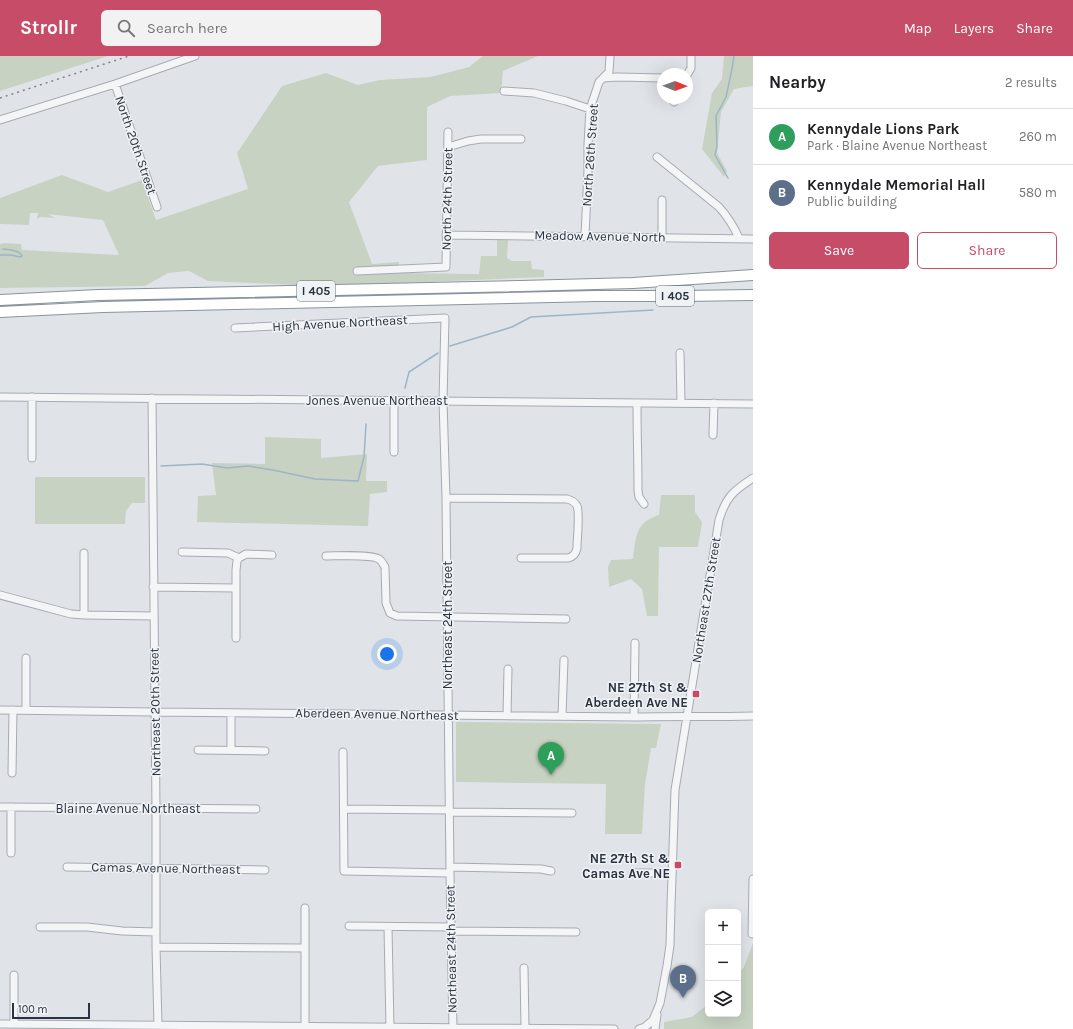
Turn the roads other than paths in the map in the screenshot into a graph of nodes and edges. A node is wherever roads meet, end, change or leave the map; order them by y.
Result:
1 (195, 56) edge
2 (610, 56) edge
3 (691, 56) edge
4 (691, 68) edge
5 (603, 78) junction
6 (657, 78) edge
7 (115, 84) junction
8 (504, 91) dead end
9 (590, 109) junction
10 (0, 120) edge
11 (448, 132) dead end
12 (521, 139) dead end
13 (448, 147) junction
14 (657, 157) dead end
15 (662, 200) dead end
16 (156, 207) dead end
17 (446, 235) junction
18 (585, 236) junction
19 (662, 237) junction
20 (739, 238) junction
21 (753, 239) edge
22 (357, 271) dead end
23 (753, 275) edge
24 (753, 281) edge
25 (633, 283) junction
26 (753, 295) edge
27 (596, 296) junction
28 (0, 300) edge
29 (753, 302) edge
30 (0, 312) edge
31 (445, 318) joint
32 (235, 328) dead end
33 (680, 353) dead end
34 (0, 397) edge
35 (32, 397) junction
36 (152, 398) junction
37 (394, 400) junction
38 (443, 400) junction
39 (637, 403) junction
40 (681, 403) junction
41 (714, 403) junction
42 (753, 404) edge
43 (713, 435) dead end
44 (394, 452) dead end
45 (32, 458) dead end
46 (753, 478) edge
47 (446, 498) junction
48 (644, 504) dead end
49 (182, 552) dead end
50 (84, 553) dead end
51 (272, 555) dead end
52 (326, 556) dead end
53 (239, 558) junction
54 (521, 558) dead end
55 (153, 587) junction
56 (236, 588) junction
57 (0, 595) edge
58 (84, 615) junction
59 (154, 616) junction
60 (448, 617) junction
61 (566, 619) dead end
62 (236, 638) dead end
63 (635, 643) dead end
64 (26, 658) dead end
65 (564, 660) dead end
66 (508, 669) dead end
67 (0, 710) edge
68 (13, 710) junction
69 (26, 710) junction
70 (154, 712) junction
71 (231, 713) junction
72 (448, 715) junction
73 (507, 716) junction
74 (562, 716) junction
75 (753, 716) edge
76 (634, 717) junction
77 (687, 717) junction
78 (198, 750) dead end
79 (231, 750) junction
80 (265, 751) dead end
81 (343, 752) dead end
82 (12, 773) dead end
83 (0, 807) edge
84 (11, 807) junction
85 (156, 808) junction
86 (256, 809) dead end
87 (344, 809) junction
88 (449, 811) junction
89 (572, 813) dead end
90 (11, 853) dead end
91 (67, 867) dead end
92 (156, 868) junction
93 (265, 870) dead end
94 (450, 870) junction
95 (551, 871) dead end
96 (633, 873) dead end
97 (672, 873) junction
98 (753, 879) edge
99 (305, 908) dead end
100 (349, 926) dead end
101 (40, 927) dead end
102 (388, 927) junction
103 (452, 929) junction
104 (156, 932) junction
105 (576, 932) dead end
106 (752, 934) dead end
107 (156, 947) junction
108 (305, 948) junction
109 (524, 968) dead end
110 (14, 975) dead end
111 (657, 1010) junction
112 (0, 1024) edge
113 (14, 1024) junction
114 (158, 1025) junction
115 (305, 1026) junction
116 (51, 1027) edge
117 (128, 1027) edge
118 (211, 1027) edge
119 (648, 1027) edge
120 (272, 1028) edge
121 (346, 1028) edge
122 (390, 1028) edge
123 (450, 1028) edge
124 (483, 1028) edge
125 (530, 1029) edge
126 (614, 1029) edge
127 (638, 1029) edge
128 (656, 1029) edge

1 - 7 street
2 - 5 street, North 26th Street
3 - 4 street
5 - 6 street
5 - 9 street, North 26th Street
7 - 10 street
7 - 16 street, North 20th Street
8 - 9 street
9 - 18 street, North 26th Street
11 - 13 street, North 24th Street
12 - 13 street
13 - 17 street, North 24th Street
14 - 20 street
15 - 19 street
17 - 18 street, Meadow Avenue North
17 - 22 street, North 24th Street
18 - 19 street, Meadow Avenue North
19 - 20 street, Meadow Avenue North
20 - 21 street, Meadow Avenue North
23 - 25 highway
24 - 25 highway, I 405
25 - 28 highway, I 405
26 - 27 highway, I 405
27 - 29 highway
27 - 30 highway, I 405
31 - 32 street, High Avenue Northeast
31 - 38 street, Northeast 24th Street
33 - 40 street
34 - 35 street, Jones Avenue Northeast
35 - 36 street, Jones Avenue Northeast
35 - 45 street
36 - 37 street, Jones Avenue Northeast
36 - 55 street, Northeast 20th Street
37 - 38 street, Jones Avenue Northeast
37 - 44 street
38 - 39 street, Jones Avenue Northeast
38 - 47 street, Northeast 24th Street
39 - 40 street, Jones Avenue Northeast
39 - 48 street
40 - 41 street, Jones Avenue Northeast
41 - 42 street, Jones Avenue Northeast
41 - 43 street
46 - 77 street, Northeast 27th Street
47 - 54 street
47 - 60 street, Northeast 24th Street
49 - 53 street
50 - 58 street
51 - 53 street
52 - 60 street
53 - 56 street
55 - 56 street
55 - 59 street, Northeast 20th Street
56 - 62 street
57 - 58 street
58 - 59 street
59 - 70 street, Northeast 20th Street
60 - 61 street
60 - 72 street, Northeast 24th Street
63 - 76 street
64 - 69 street
65 - 74 street
66 - 73 street
67 - 68 street, Aberdeen Avenue Northeast
68 - 69 street, Aberdeen Avenue Northeast
68 - 82 street
69 - 70 street, Aberdeen Avenue Northeast
70 - 71 street, Aberdeen Avenue Northeast
70 - 85 street, Northeast 20th Street
71 - 72 street, Aberdeen Avenue Northeast
71 - 79 street
72 - 73 street, Aberdeen Avenue Northeast
72 - 88 street, Northeast 24th Street
73 - 74 street, Aberdeen Avenue Northeast
74 - 76 street, Aberdeen Avenue Northeast
75 - 77 street, Aberdeen Avenue Northeast
76 - 77 street, Aberdeen Avenue Northeast
77 - 97 street, Northeast 27th Street
78 - 79 street
79 - 80 street
81 - 87 street
83 - 84 street, Blaine Avenue Northeast
84 - 85 street, Blaine Avenue Northeast
84 - 90 street
85 - 86 street, Blaine Avenue Northeast
85 - 92 street, Northeast 20th Street
87 - 88 street
87 - 94 street
88 - 89 street
88 - 94 street, Northeast 24th Street
91 - 92 street, Camas Avenue Northeast
92 - 93 street, Camas Avenue Northeast
92 - 104 street, Northeast 20th Street
94 - 95 street
94 - 103 street, Northeast 24th Street
96 - 97 street
97 - 111 street, Northeast 27th Street
98 - 106 street
99 - 108 street
100 - 102 street
101 - 104 street
102 - 103 street
102 - 122 street
103 - 105 street
103 - 123 street, Northeast 24th Street
104 - 107 street, Northeast 20th Street
107 - 108 street
107 - 114 street, Northeast 20th Street
108 - 115 street
109 - 125 street
110 - 113 street
111 - 119 street, Northeast 27th Street
111 - 128 street, Northeast 27th Street
112 - 113 street
113 - 116 street
114 - 117 street
114 - 118 street
115 - 120 street
115 - 121 street
116 - 117 street
118 - 120 street
119 - 127 street
121 - 122 street
122 - 123 street
123 - 124 street
124 - 125 street
125 - 126 street

